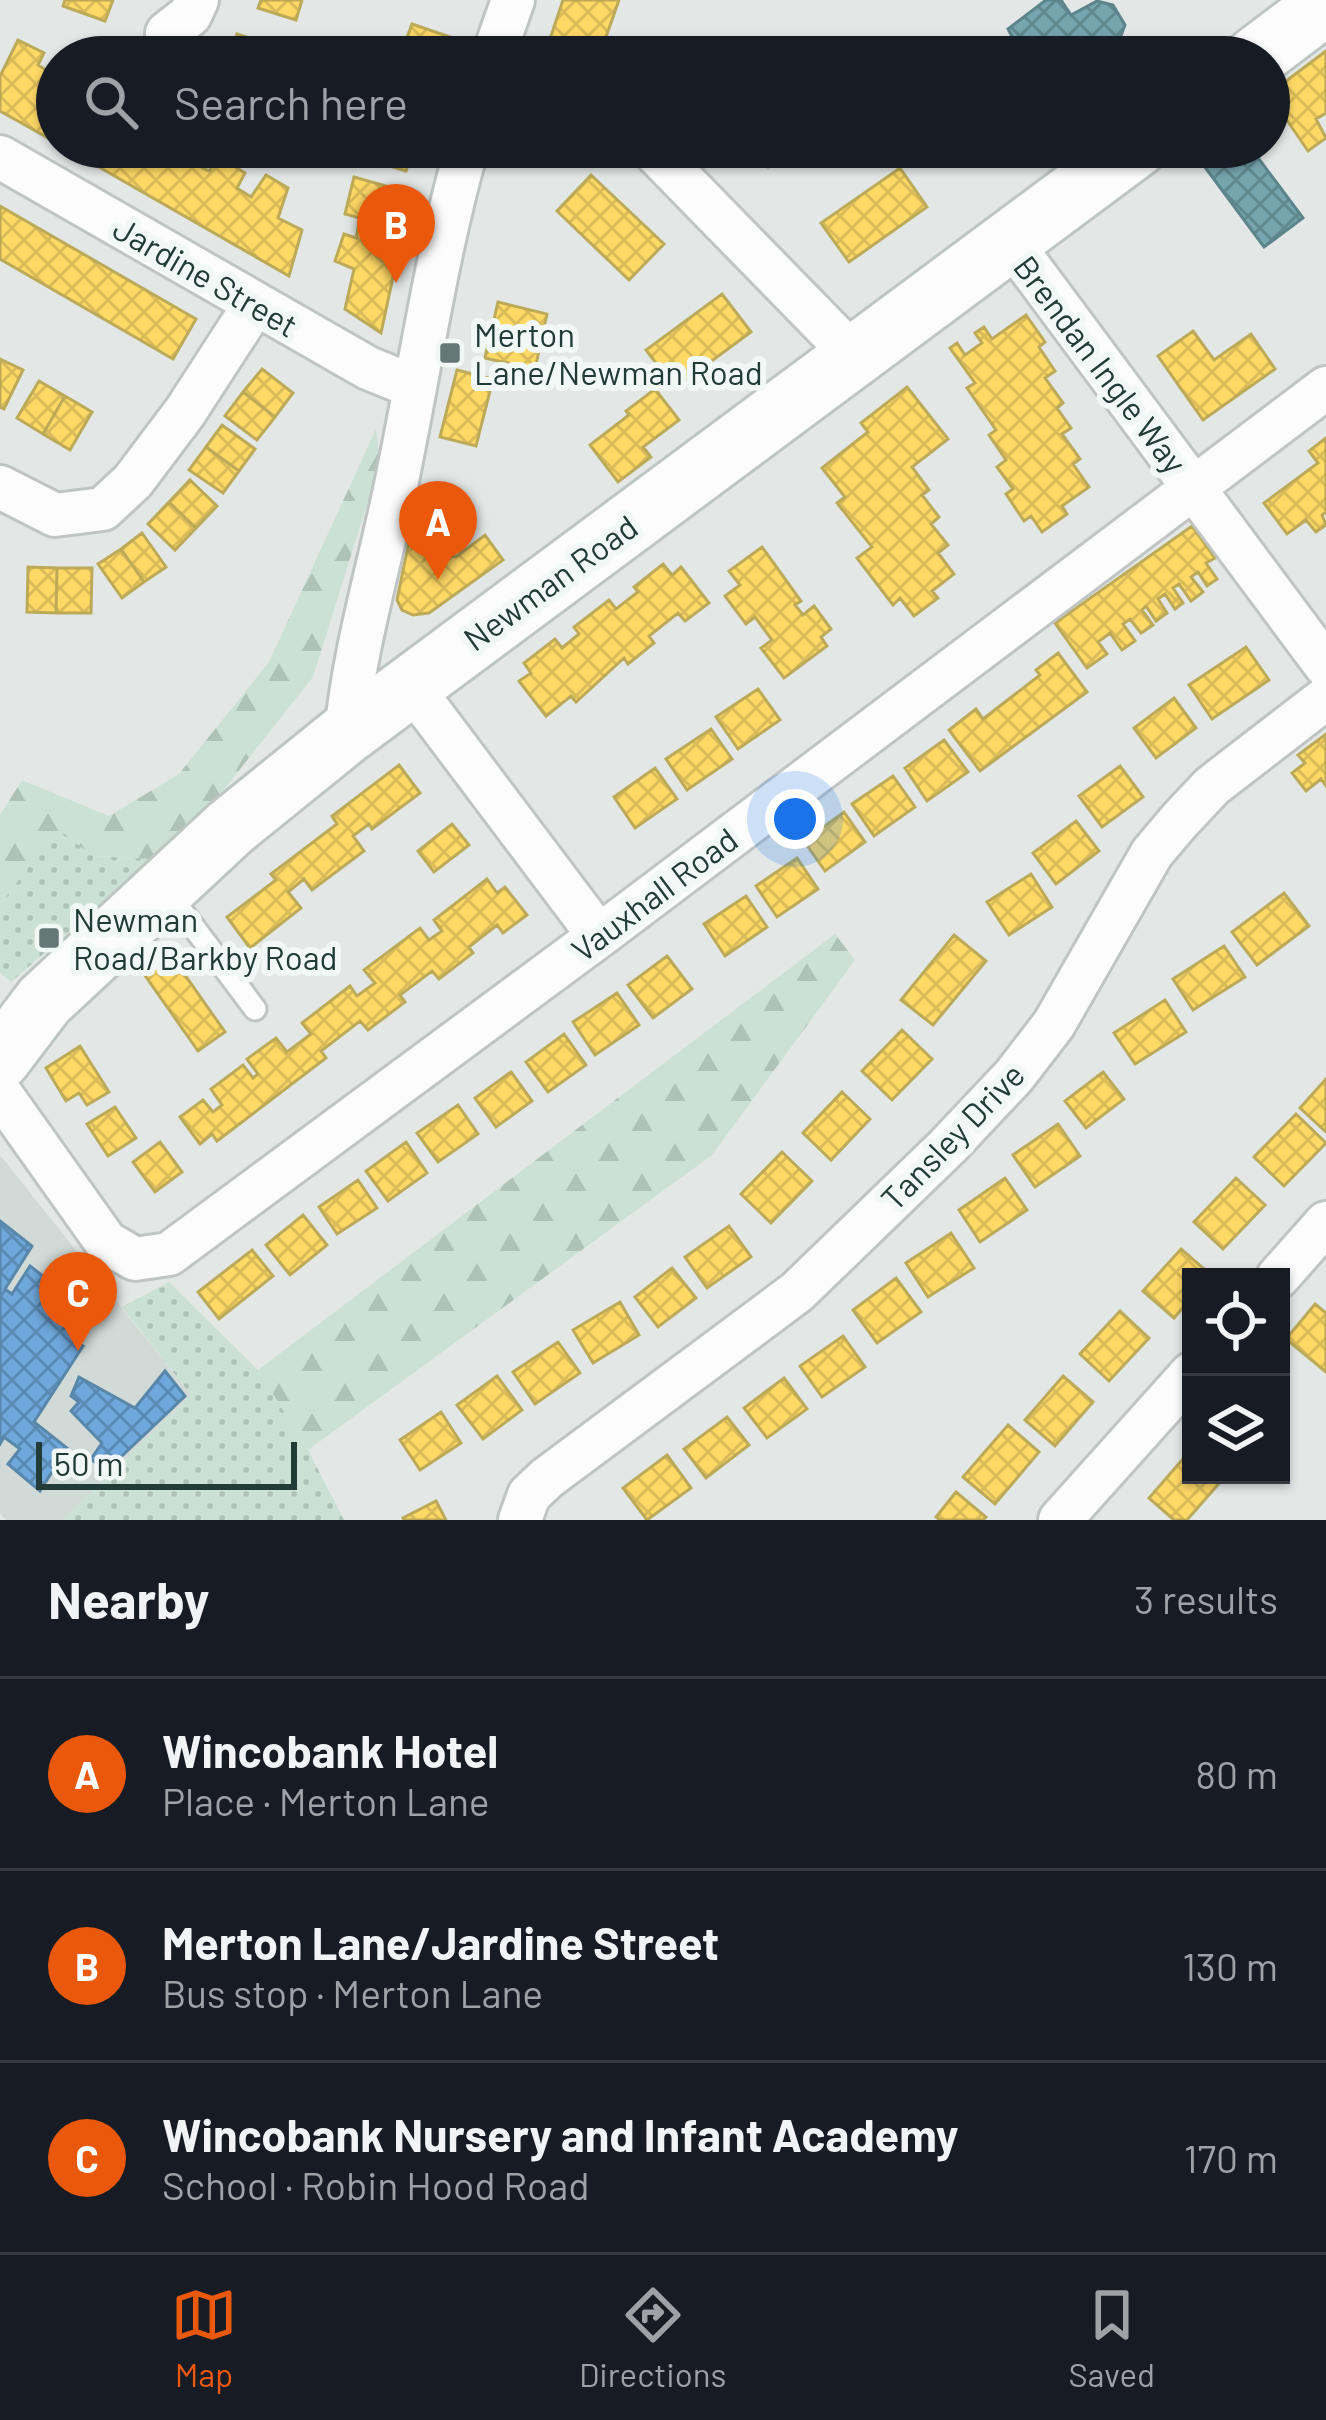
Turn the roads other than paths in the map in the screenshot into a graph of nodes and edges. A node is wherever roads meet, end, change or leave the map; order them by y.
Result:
1 (197, 0) edge
2 (513, 0) edge
3 (1326, 4) edge
4 (167, 33) dead end
5 (501, 36) edge
6 (1284, 36) edge
7 (0, 157) edge
8 (461, 168) edge
9 (670, 168) edge
10 (1108, 168) edge
11 (1010, 242) junction
12 (255, 304) junction
13 (855, 357) junction
14 (415, 387) junction
15 (1326, 388) edge
16 (0, 487) edge
17 (1193, 487) junction
18 (1326, 666) edge
19 (410, 685) junction
20 (1326, 698) edge
21 (346, 734) junction
22 (164, 888) junction
23 (599, 936) junction
24 (255, 1009) dead end
25 (5, 1040) edge
26 (0, 1093) edge
27 (1189, 1376) edge
28 (520, 1520) edge
29 (1060, 1520) edge

1 - 4 street
2 - 5 street
3 - 6 street
7 - 12 street, Jardine Street
8 - 14 street
9 - 13 street
10 - 11 street, Newman Road
11 - 13 street, Newman Road
11 - 17 street, Brendan Ingle Way
12 - 14 street, Jardine Street
12 - 16 street
13 - 19 street, Newman Road
14 - 21 street
15 - 17 street, Vauxhall Road
17 - 18 street, Brendan Ingle Way
17 - 23 street, Vauxhall Road
19 - 21 street, Newman Road
19 - 23 street
20 - 28 street, Tansley Drive
21 - 22 street, Newman Road
22 - 24 lane
22 - 25 street, Newman Road
23 - 26 street, Vauxhall Road
27 - 29 street

